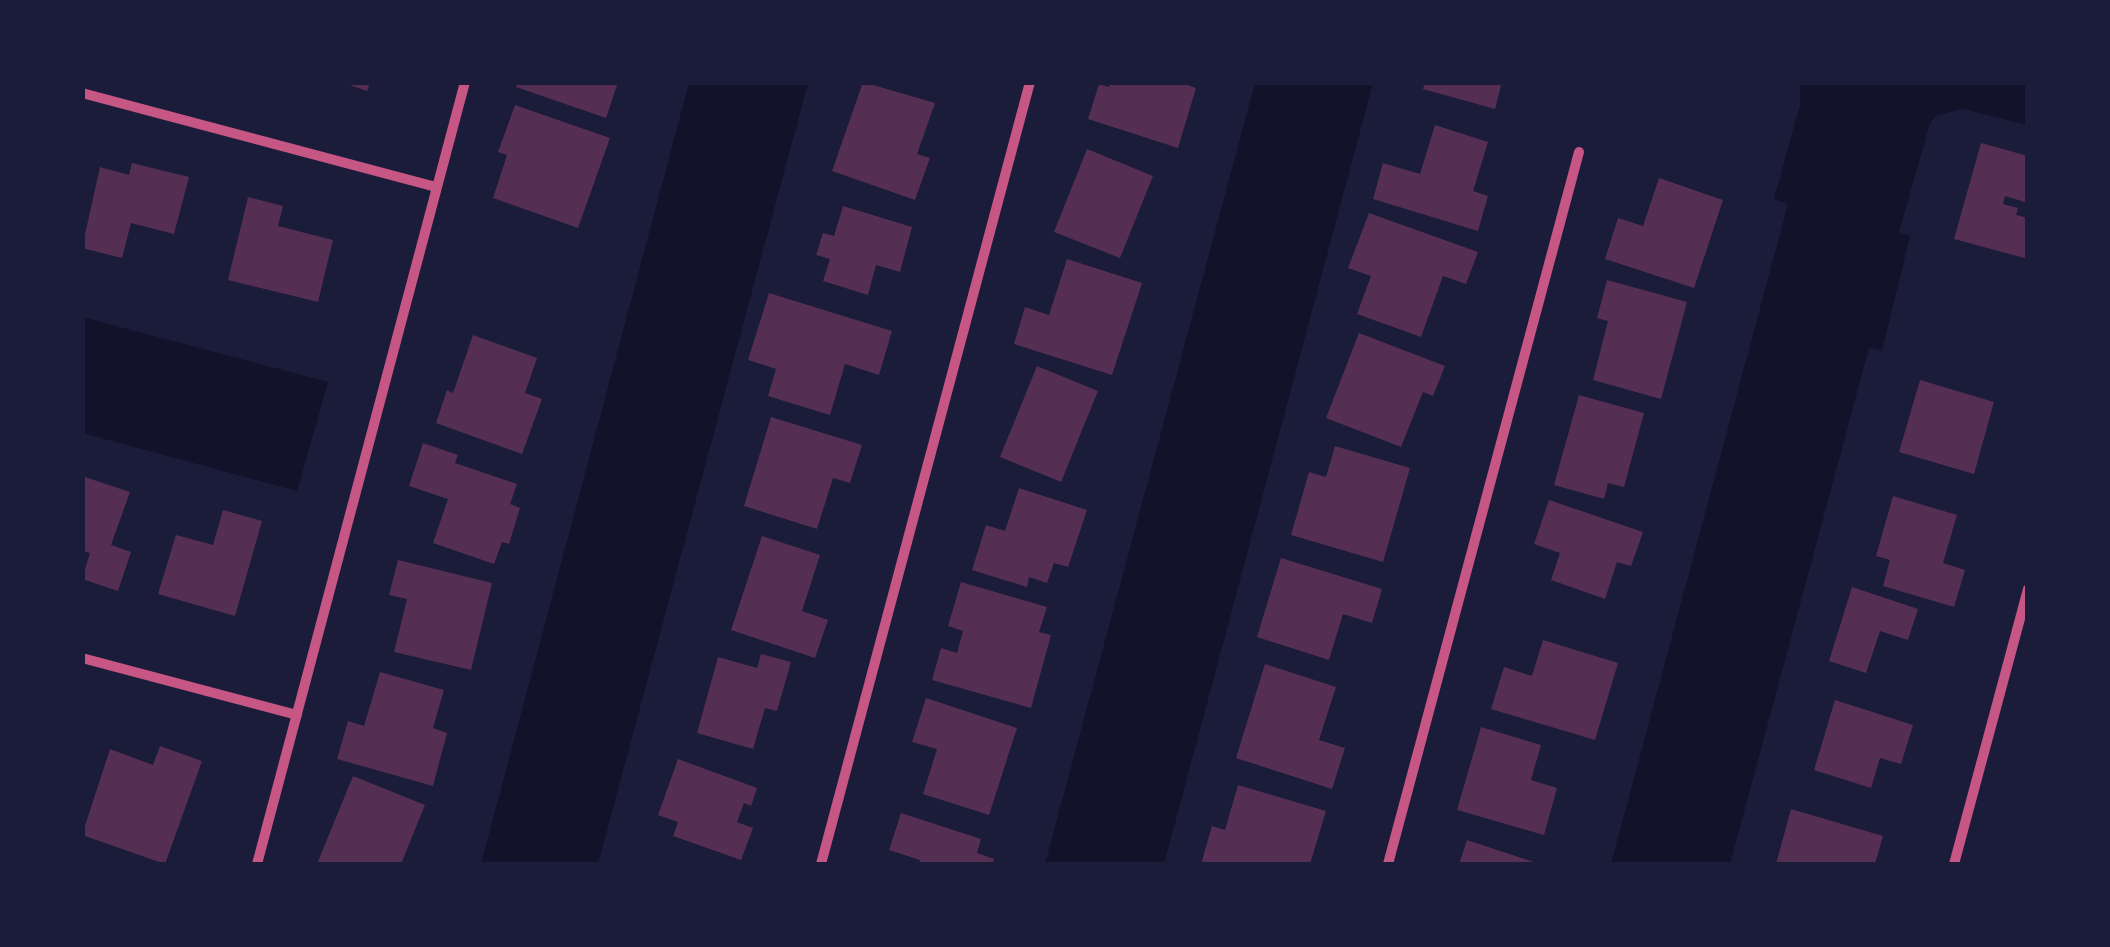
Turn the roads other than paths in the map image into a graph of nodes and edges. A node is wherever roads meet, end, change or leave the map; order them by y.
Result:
1 (465, 82) edge
2 (1030, 82) edge
3 (82, 92) edge
4 (1579, 152) dead end
5 (436, 188) junction
6 (2028, 589) edge
7 (82, 658) edge
8 (297, 715) junction
9 (257, 864) edge
10 (821, 864) edge
11 (1388, 864) edge
12 (1954, 864) edge

1 - 5 street
2 - 10 street
3 - 5 street
4 - 11 street
5 - 8 street
6 - 12 street
7 - 8 street
8 - 9 street

